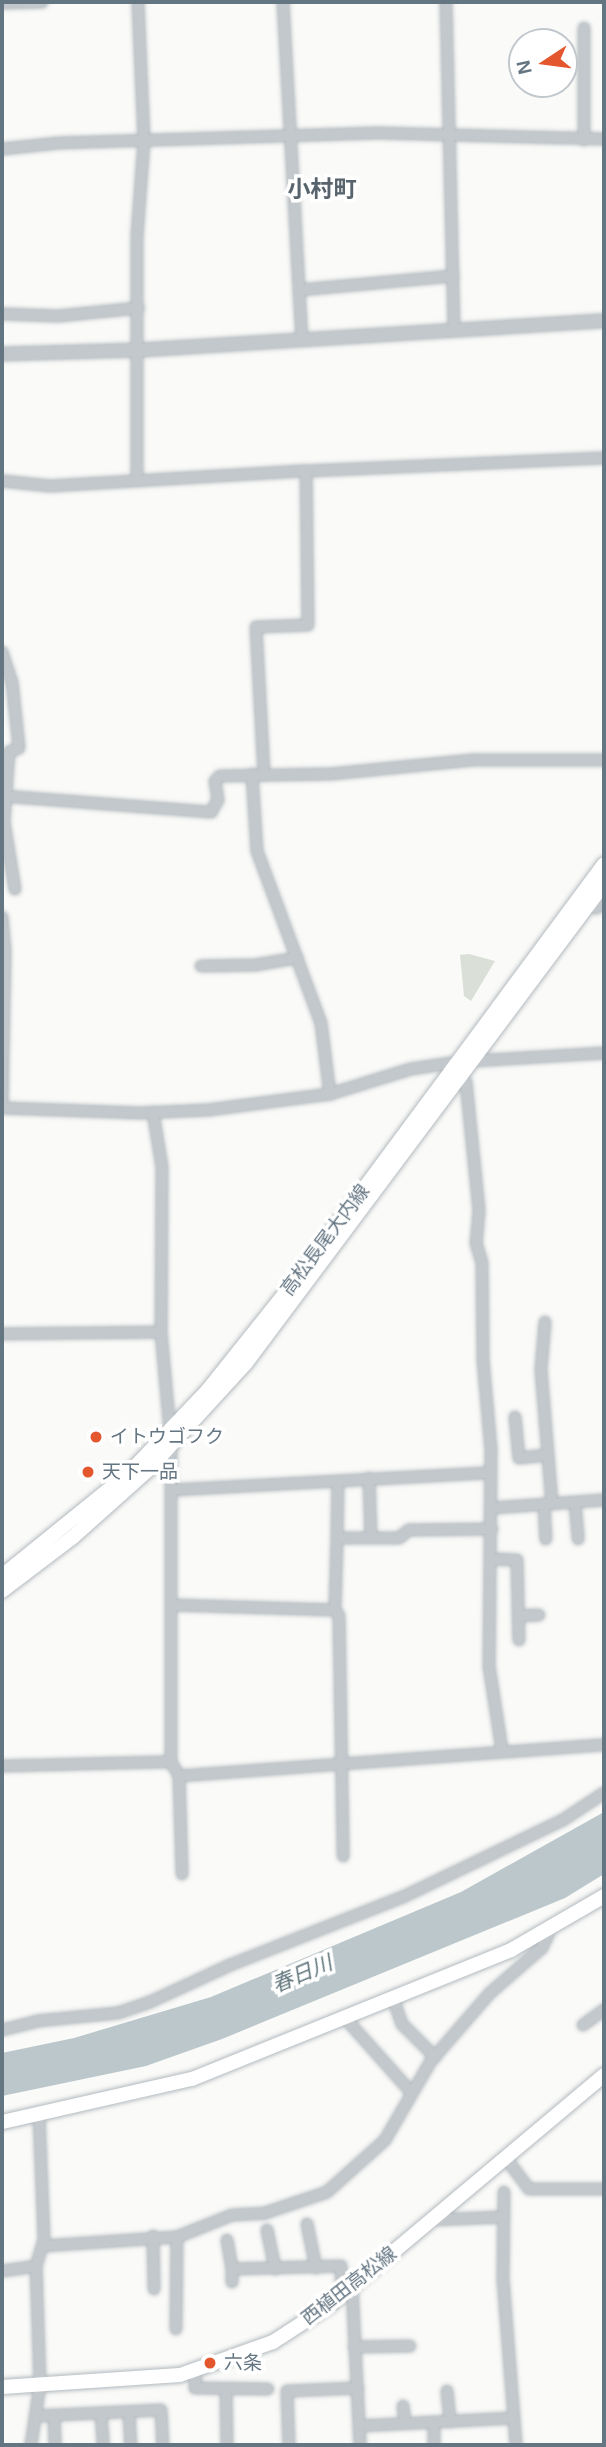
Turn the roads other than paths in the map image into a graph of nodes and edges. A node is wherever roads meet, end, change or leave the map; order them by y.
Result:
1 (42, 2) edge
2 (138, 2) edge
3 (283, 2) edge
4 (446, 2) edge
5 (2, 3) edge
6 (584, 28) dead end
7 (290, 136) junction
8 (452, 137) junction
9 (584, 139) junction
10 (604, 139) edge
11 (144, 140) junction
12 (2, 149) edge
13 (453, 276) junction
14 (299, 290) junction
15 (139, 308) junction
16 (2, 314) edge
17 (604, 321) edge
18 (454, 330) junction
19 (302, 339) junction
20 (140, 350) junction
21 (2, 354) edge
22 (604, 458) edge
23 (306, 471) junction
24 (2, 481) edge
25 (137, 481) junction
26 (2, 652) edge
27 (604, 760) edge
28 (252, 774) junction
29 (264, 774) junction
30 (5, 796) edge
31 (604, 864) edge
32 (604, 884) edge
33 (15, 889) dead end
34 (597, 904) edge
35 (2, 917) edge
36 (297, 958) junction
37 (201, 966) dead end
38 (4, 1011) edge
39 (604, 1053) edge
40 (473, 1061) junction
41 (457, 1062) junction
42 (461, 1077) junction
43 (330, 1094) junction
44 (2, 1108) edge
45 (153, 1112) junction
46 (298, 1286) junction
47 (545, 1322) dead end
48 (161, 1332) junction
49 (2, 1335) edge
50 (515, 1416) dead end
51 (170, 1431) junction
52 (171, 1448) junction
53 (548, 1455) junction
54 (491, 1473) junction
55 (369, 1478) junction
56 (338, 1481) junction
57 (172, 1490) junction
58 (604, 1500) edge
59 (575, 1502) junction
60 (548, 1504) junction
61 (492, 1508) junction
62 (492, 1529) junction
63 (337, 1538) junction
64 (371, 1538) junction
65 (546, 1539) dead end
66 (578, 1539) dead end
67 (491, 1559) junction
68 (2, 1576) edge
69 (2, 1591) edge
70 (172, 1605) junction
71 (335, 1610) junction
72 (539, 1615) dead end
73 (519, 1616) junction
74 (519, 1640) dead end
75 (604, 1745) edge
76 (502, 1750) junction
77 (171, 1762) junction
78 (339, 1765) junction
79 (2, 1766) edge
80 (179, 1776) junction
81 (604, 1793) edge
82 (344, 1856) dead end
83 (182, 1874) dead end
84 (604, 1896) edge
85 (551, 1929) junction
86 (393, 1998) junction
87 (604, 2010) edge
88 (345, 2018) junction
89 (583, 2025) dead end
90 (2, 2030) edge
91 (435, 2057) junction
92 (604, 2075) edge
93 (411, 2092) junction
94 (39, 2117) junction
95 (2, 2122) edge
96 (505, 2157) junction
97 (604, 2189) edge
98 (504, 2192) dead end
99 (504, 2217) junction
100 (430, 2220) junction
101 (307, 2224) dead end
102 (267, 2230) dead end
103 (153, 2236) junction
104 (177, 2237) junction
105 (227, 2240) dead end
106 (42, 2246) junction
107 (36, 2266) junction
108 (316, 2268) junction
109 (232, 2269) junction
110 (275, 2269) junction
111 (2, 2271) edge
112 (232, 2282) dead end
113 (154, 2289) dead end
114 (347, 2290) junction
115 (176, 2329) dead end
116 (410, 2346) dead end
117 (354, 2347) junction
118 (196, 2372) junction
119 (40, 2385) junction
120 (2, 2387) edge
121 (358, 2388) junction
122 (226, 2389) junction
123 (268, 2389) dead end
124 (447, 2391) dead end
125 (403, 2406) dead end
126 (129, 2412) junction
127 (101, 2413) junction
128 (54, 2415) junction
129 (36, 2416) junction
130 (514, 2418) junction
131 (434, 2422) junction
132 (450, 2422) junction
133 (405, 2423) junction
134 (359, 2426) junction
135 (31, 2445) edge
136 (55, 2445) edge
137 (103, 2445) edge
138 (131, 2445) edge
139 (163, 2445) edge
140 (227, 2445) edge
141 (289, 2445) edge
142 (360, 2445) edge
143 (435, 2445) edge
144 (516, 2445) edge

1 - 5 street
2 - 11 street
3 - 7 street
4 - 8 street
6 - 9 street
7 - 8 street
7 - 11 street
7 - 14 street
8 - 9 street
8 - 13 street
9 - 10 street
11 - 12 street
11 - 15 street
13 - 14 street
13 - 18 street
14 - 19 street
15 - 16 street
15 - 20 street
17 - 18 street
18 - 19 street
19 - 20 street
20 - 21 street
20 - 25 street
22 - 23 street
23 - 25 street
23 - 29 street
24 - 25 street
26 - 30 street
27 - 29 street
28 - 29 street
28 - 30 street
28 - 36 street
30 - 33 street
31 - 41 main road, 高松長尾大内線
32 - 34 main road, 高松長尾大内線
34 - 40 main road, 高松長尾大内線
35 - 38 street
36 - 37 street
36 - 43 street
38 - 44 street
39 - 40 street
40 - 41 street
40 - 42 main road, 高松長尾大内線
41 - 43 street
41 - 46 main road, 高松長尾大内線
42 - 46 main road, 高松長尾大内線
42 - 54 street
43 - 45 street
44 - 45 street
45 - 48 street
46 - 51 main road, 高松長尾大内線
46 - 52 main road, 高松長尾大内線
47 - 53 street
48 - 49 street
48 - 51 street
50 - 53 street
51 - 52 street
51 - 68 main road, 高松長尾大内線
52 - 57 street
52 - 69 main road, 高松長尾大内線
53 - 60 street
54 - 55 street
54 - 61 street
55 - 56 street
55 - 64 street
56 - 57 street
56 - 63 street
57 - 70 street
58 - 59 street
59 - 60 street
59 - 66 street
60 - 61 street
60 - 65 street
61 - 62 street
62 - 64 street
62 - 67 street
63 - 64 street
63 - 71 street
67 - 73 street
67 - 76 street
70 - 71 street
70 - 77 street
71 - 78 street
72 - 73 street
73 - 74 street
75 - 76 street
76 - 78 street
77 - 79 street
77 - 80 street
78 - 80 street
78 - 82 street
80 - 83 street
81 - 90 street
84 - 85 main road
85 - 86 main road
85 - 91 street
86 - 88 main road
86 - 91 street
87 - 89 street
88 - 93 street
88 - 94 main road
91 - 93 street
92 - 96 main road, 西植田高松線
93 - 104 street
94 - 95 main road
94 - 106 street
96 - 97 street
96 - 100 main road, 西植田高松線
98 - 99 street
99 - 100 street
99 - 130 street
100 - 114 main road, 西植田高松線
101 - 108 street
102 - 110 street
103 - 104 street
103 - 106 street
103 - 113 street
104 - 115 street
105 - 109 street
106 - 107 street
107 - 111 street
107 - 119 street
108 - 110 street
108 - 114 street
109 - 110 street
109 - 112 street
114 - 117 street
114 - 118 main road, 西植田高松線
116 - 117 street
117 - 121 street
118 - 119 main road, 西植田高松線
118 - 122 street
119 - 120 main road, 西植田高松線
119 - 129 street
121 - 134 street
121 - 141 street
122 - 123 street
122 - 140 street
124 - 132 street
125 - 133 street
126 - 127 street
126 - 138 street
126 - 139 street
127 - 128 street
127 - 137 street
128 - 129 street
128 - 136 street
129 - 135 street
130 - 132 street
130 - 144 street
131 - 132 street
131 - 133 street
131 - 143 street
133 - 134 street
134 - 142 street

